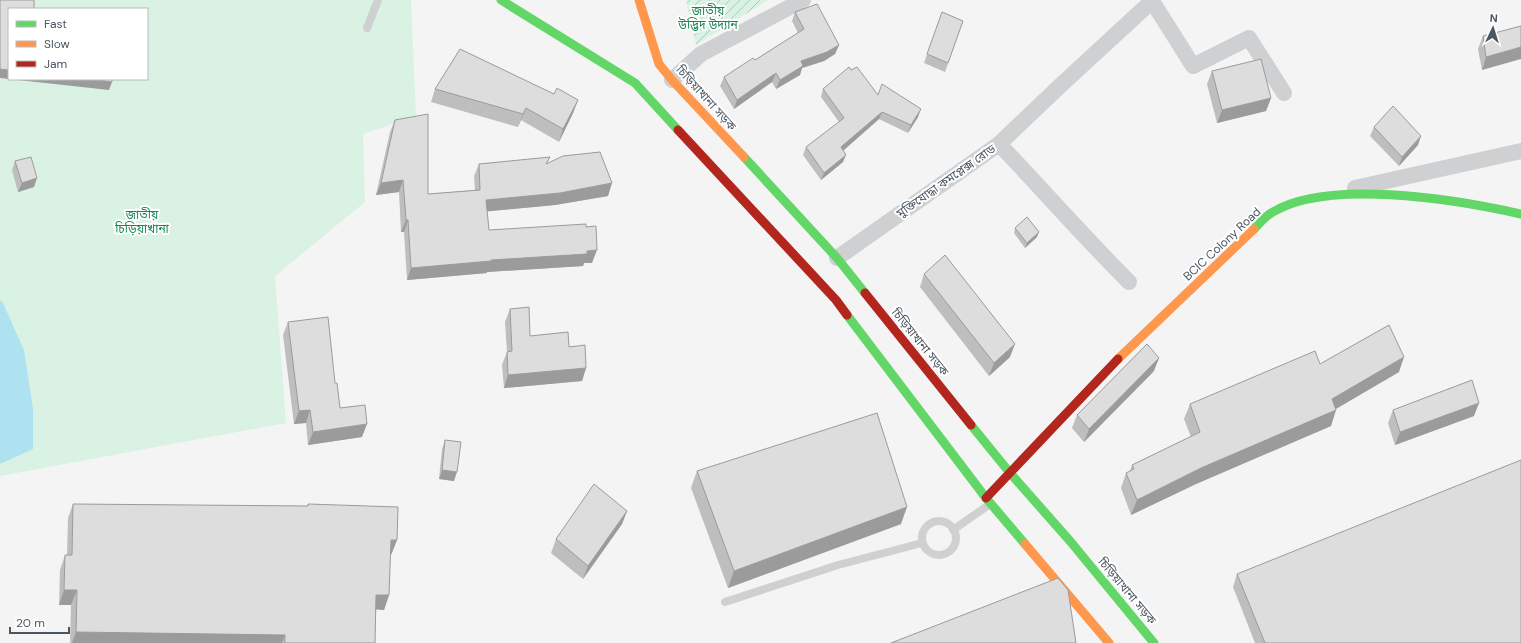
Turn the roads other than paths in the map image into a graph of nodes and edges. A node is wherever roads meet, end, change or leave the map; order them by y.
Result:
1 (378, 0) edge
2 (501, 0) edge
3 (639, 0) edge
4 (803, 0) edge
5 (367, 28) dead end
6 (672, 80) junction
7 (1284, 93) dead end
8 (999, 144) junction
9 (1521, 151) edge
10 (1310, 198) junction
11 (1521, 214) edge
12 (837, 258) junction
13 (1129, 282) dead end
14 (1010, 473) junction
15 (989, 500) junction
16 (954, 530) junction
17 (922, 543) junction
18 (725, 602) dead end
19 (1109, 643) edge
20 (1154, 643) edge

1 - 5 lane
2 - 15 main road
3 - 6 main road, চিড়িয়াখানা সড়ক
4 - 6 street
6 - 12 main road, চিড়িয়াখানা সড়ক
7 - 8 street
8 - 12 street, মুক্তিযোদ্ধা কমপ্লেক্স রোড
8 - 13 street, মুক্তিযোদ্ধা কমপ্লেক্স রোড
9 - 10 street
10 - 11 main road, BCIC Colony Road
10 - 14 main road, BCIC Colony Road
12 - 14 main road, চিড়িয়াখানা সড়ক
14 - 15 main road, BCIC Colony Road
14 - 20 main road, চিড়িয়াখানা সড়ক
15 - 16 lane
15 - 19 main road
16 - 17 lane
16 - 17 lane
17 - 18 lane

